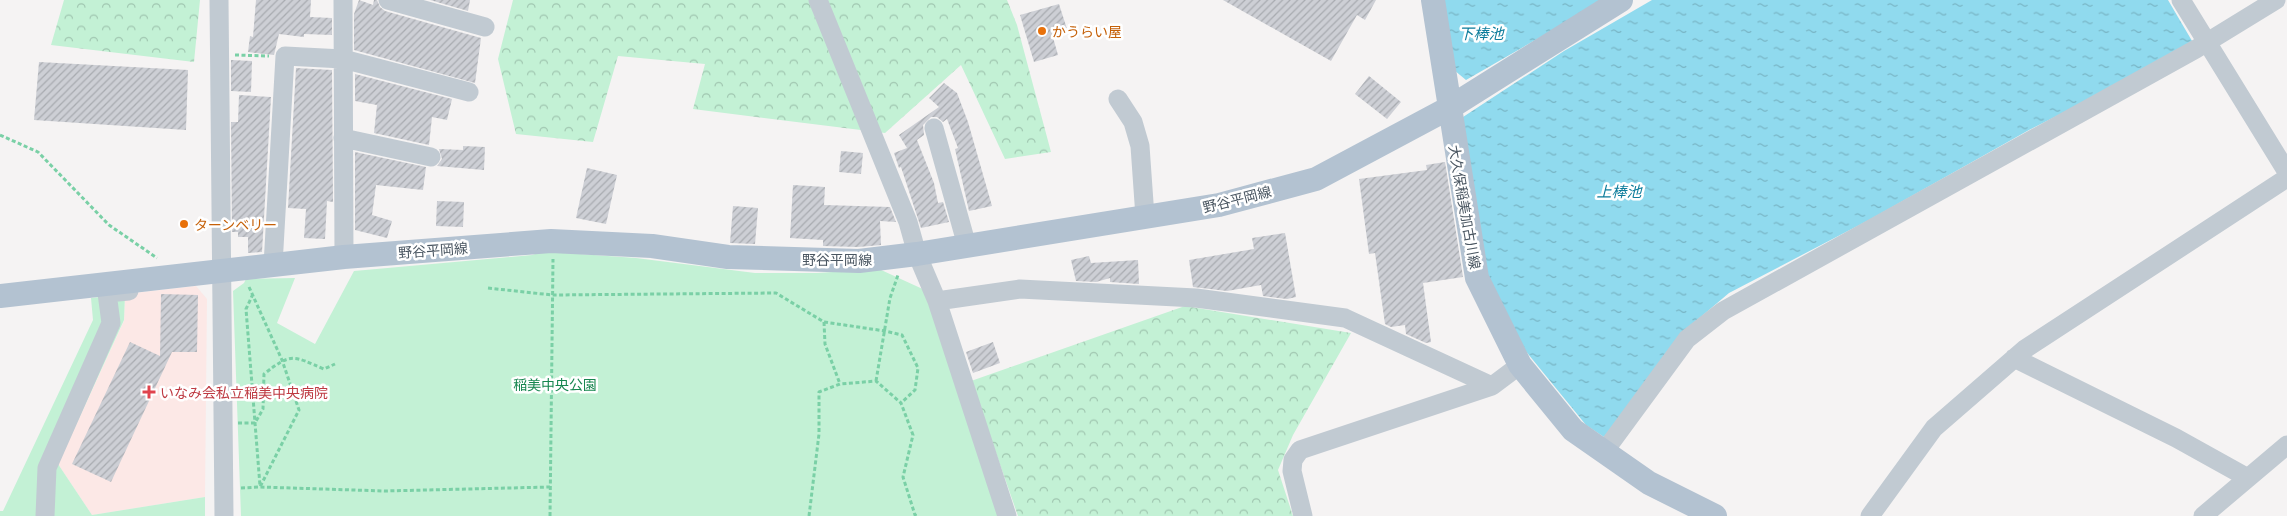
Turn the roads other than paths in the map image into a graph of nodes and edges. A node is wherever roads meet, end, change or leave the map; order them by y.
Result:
1 (219, 0) edge
2 (343, 0) edge
3 (388, 0) edge
4 (818, 0) edge
5 (1433, 0) edge
6 (1621, 0) edge
7 (2181, 0) edge
8 (2276, 0) edge
9 (485, 28) dead end
10 (2207, 42) junction
11 (343, 58) junction
12 (468, 92) dead end
13 (1118, 98) dead end
14 (1449, 108) junction
15 (934, 128) dead end
16 (343, 138) junction
17 (431, 157) dead end
18 (2287, 172) edge
19 (2287, 178) edge
20 (1146, 217) junction
21 (967, 246) junction
22 (917, 254) junction
23 (344, 257) junction
24 (273, 265) junction
25 (222, 276) junction
26 (0, 296) edge
27 (938, 301) junction
28 (2014, 358) junction
29 (1520, 364) junction
30 (1492, 386) junction
31 (2287, 445) edge
32 (1604, 452) junction
33 (2248, 478) junction
34 (45, 516) edge
35 (224, 516) edge
36 (1007, 516) edge
37 (1303, 516) edge
38 (1715, 516) edge
39 (1870, 516) edge
40 (2203, 516) edge

1 - 25 street
2 - 11 street
3 - 9 street
4 - 22 street
5 - 14 main road, 大久保稲美加古川線
6 - 14 main road, 野谷平岡線
7 - 10 street
8 - 10 street
10 - 18 street
10 - 32 street
11 - 12 street
11 - 16 street
11 - 24 street
13 - 20 street
14 - 20 main road, 野谷平岡線
14 - 29 main road, 大久保稲美加古川線
15 - 21 street
16 - 17 street
16 - 23 street
19 - 28 street
20 - 21 main road, 野谷平岡線
21 - 22 main road, 野谷平岡線
22 - 23 main road, 野谷平岡線
22 - 27 street
23 - 24 main road, 野谷平岡線
24 - 25 main road, 野谷平岡線
25 - 26 main road, 野谷平岡線
25 - 34 street
25 - 35 street
27 - 30 street
27 - 36 street
28 - 33 street
28 - 39 street
29 - 30 street
29 - 32 main road, 大久保稲美加古川線
30 - 37 street
31 - 33 street
32 - 38 main road, 大久保稲美加古川線
33 - 40 street

